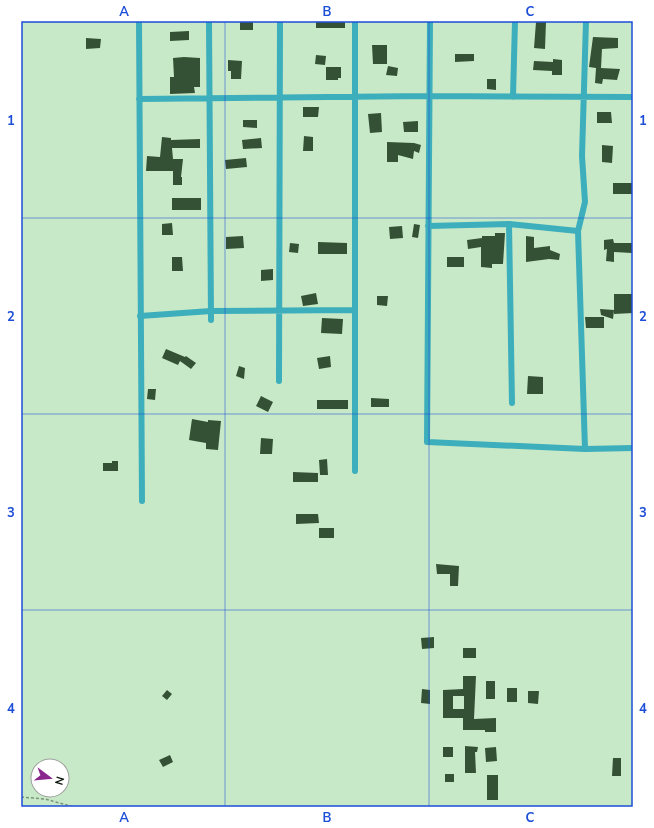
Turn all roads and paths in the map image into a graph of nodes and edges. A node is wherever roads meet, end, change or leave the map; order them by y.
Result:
1 (139, 21) edge
2 (209, 21) edge
3 (280, 21) edge
4 (356, 21) edge
5 (430, 21) edge
6 (515, 21) edge
7 (586, 21) edge
8 (429, 96) junction
9 (513, 96) junction
10 (355, 97) junction
11 (584, 97) junction
12 (633, 97) edge
13 (209, 98) junction
14 (280, 98) junction
15 (139, 99) junction
16 (509, 224) junction
17 (428, 226) junction
18 (578, 231) junction
19 (355, 310) junction
20 (211, 311) junction
21 (280, 311) junction
22 (140, 316) junction
23 (210, 320) dead end
24 (280, 381) dead end
25 (512, 403) dead end
26 (633, 448) edge
27 (585, 449) junction
28 (355, 471) dead end
29 (142, 501) dead end
30 (21, 797) edge
31 (74, 807) edge

1 - 15 street
2 - 13 street
3 - 14 street
4 - 10 street
5 - 8 street
6 - 9 street
7 - 11 street
8 - 9 street
8 - 10 street
8 - 17 street
9 - 11 street
10 - 14 street
10 - 19 street
11 - 12 street
11 - 18 street
13 - 14 street
13 - 15 street
13 - 20 street
14 - 21 street
15 - 22 street
16 - 17 street
16 - 18 street
16 - 25 street
17 - 27 street
18 - 27 street
19 - 21 street
19 - 28 street
20 - 21 street
20 - 22 street
20 - 23 street
21 - 24 street
22 - 29 street
26 - 27 street
30 - 31 path

